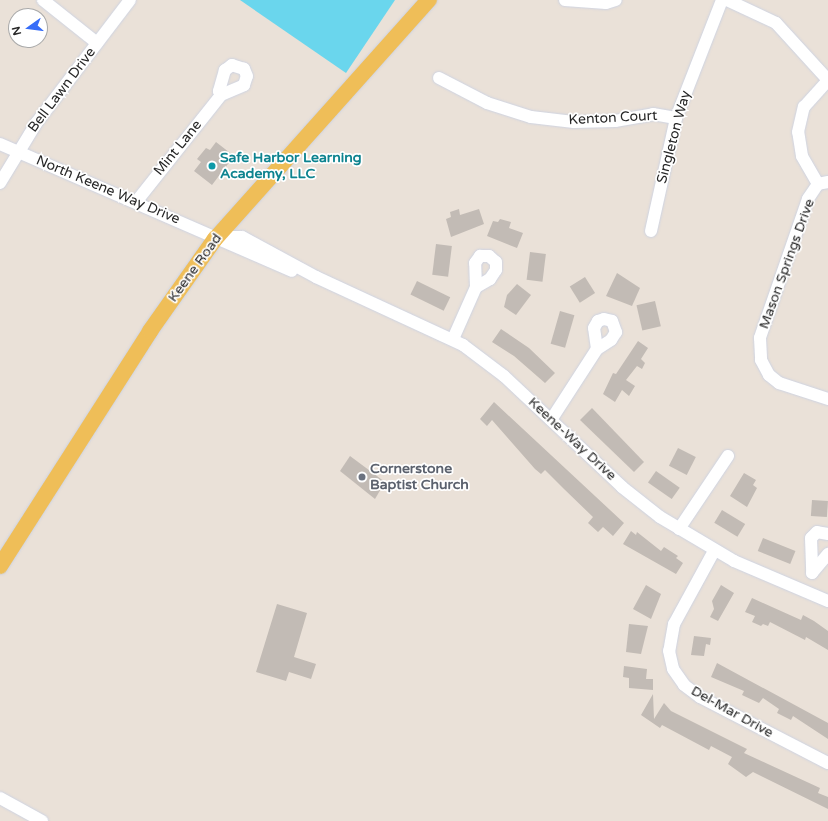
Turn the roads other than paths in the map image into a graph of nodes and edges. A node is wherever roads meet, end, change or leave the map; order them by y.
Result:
1 (43, 0) edge
2 (130, 0) edge
3 (429, 0) edge
4 (565, 0) edge
5 (616, 0) edge
6 (722, 0) edge
7 (727, 0) edge
8 (97, 43) junction
9 (439, 78) dead end
10 (828, 80) edge
11 (222, 95) dead end
12 (676, 118) junction
13 (0, 144) edge
14 (17, 151) junction
15 (0, 183) edge
16 (823, 183) edge
17 (136, 202) junction
18 (651, 231) dead end
19 (217, 237) junction
20 (476, 287) dead end
21 (453, 339) junction
22 (597, 349) dead end
23 (828, 399) edge
24 (552, 420) junction
25 (728, 456) dead end
26 (679, 530) junction
27 (828, 534) edge
28 (714, 551) junction
29 (828, 554) edge
30 (0, 566) edge
31 (812, 573) junction
32 (805, 591) junction
33 (828, 601) edge
34 (828, 763) edge
35 (0, 798) edge
36 (42, 821) edge

1 - 8 street
2 - 8 street, Bell Lawn Drive
3 - 19 main road, Keene Road
4 - 5 street
6 - 12 street, Singleton Way
7 - 10 street
8 - 14 street, Bell Lawn Drive
9 - 12 street, Kenton Court
10 - 16 street, Mason Springs Drive
11 - 17 street, Mint Lane
12 - 18 street, Singleton Way
13 - 14 street, North Keene Way Drive
14 - 15 street, Bell Lawn Drive
14 - 17 street, North Keene Way Drive
16 - 23 street, Mason Springs Drive
17 - 19 street, North Keene Way Drive
19 - 21 street, Keene-Way Drive
19 - 30 main road, Keene Road
20 - 21 street
21 - 24 street, Keene-Way Drive
22 - 24 street
24 - 26 street, Keene-Way Drive
25 - 26 street
26 - 28 street, Keene-Way Drive
27 - 31 street
28 - 32 street, Keene-Way Drive
28 - 34 street, Del-Mar Drive
29 - 31 street
31 - 32 street
32 - 33 street, Keene-Way Drive
35 - 36 street

